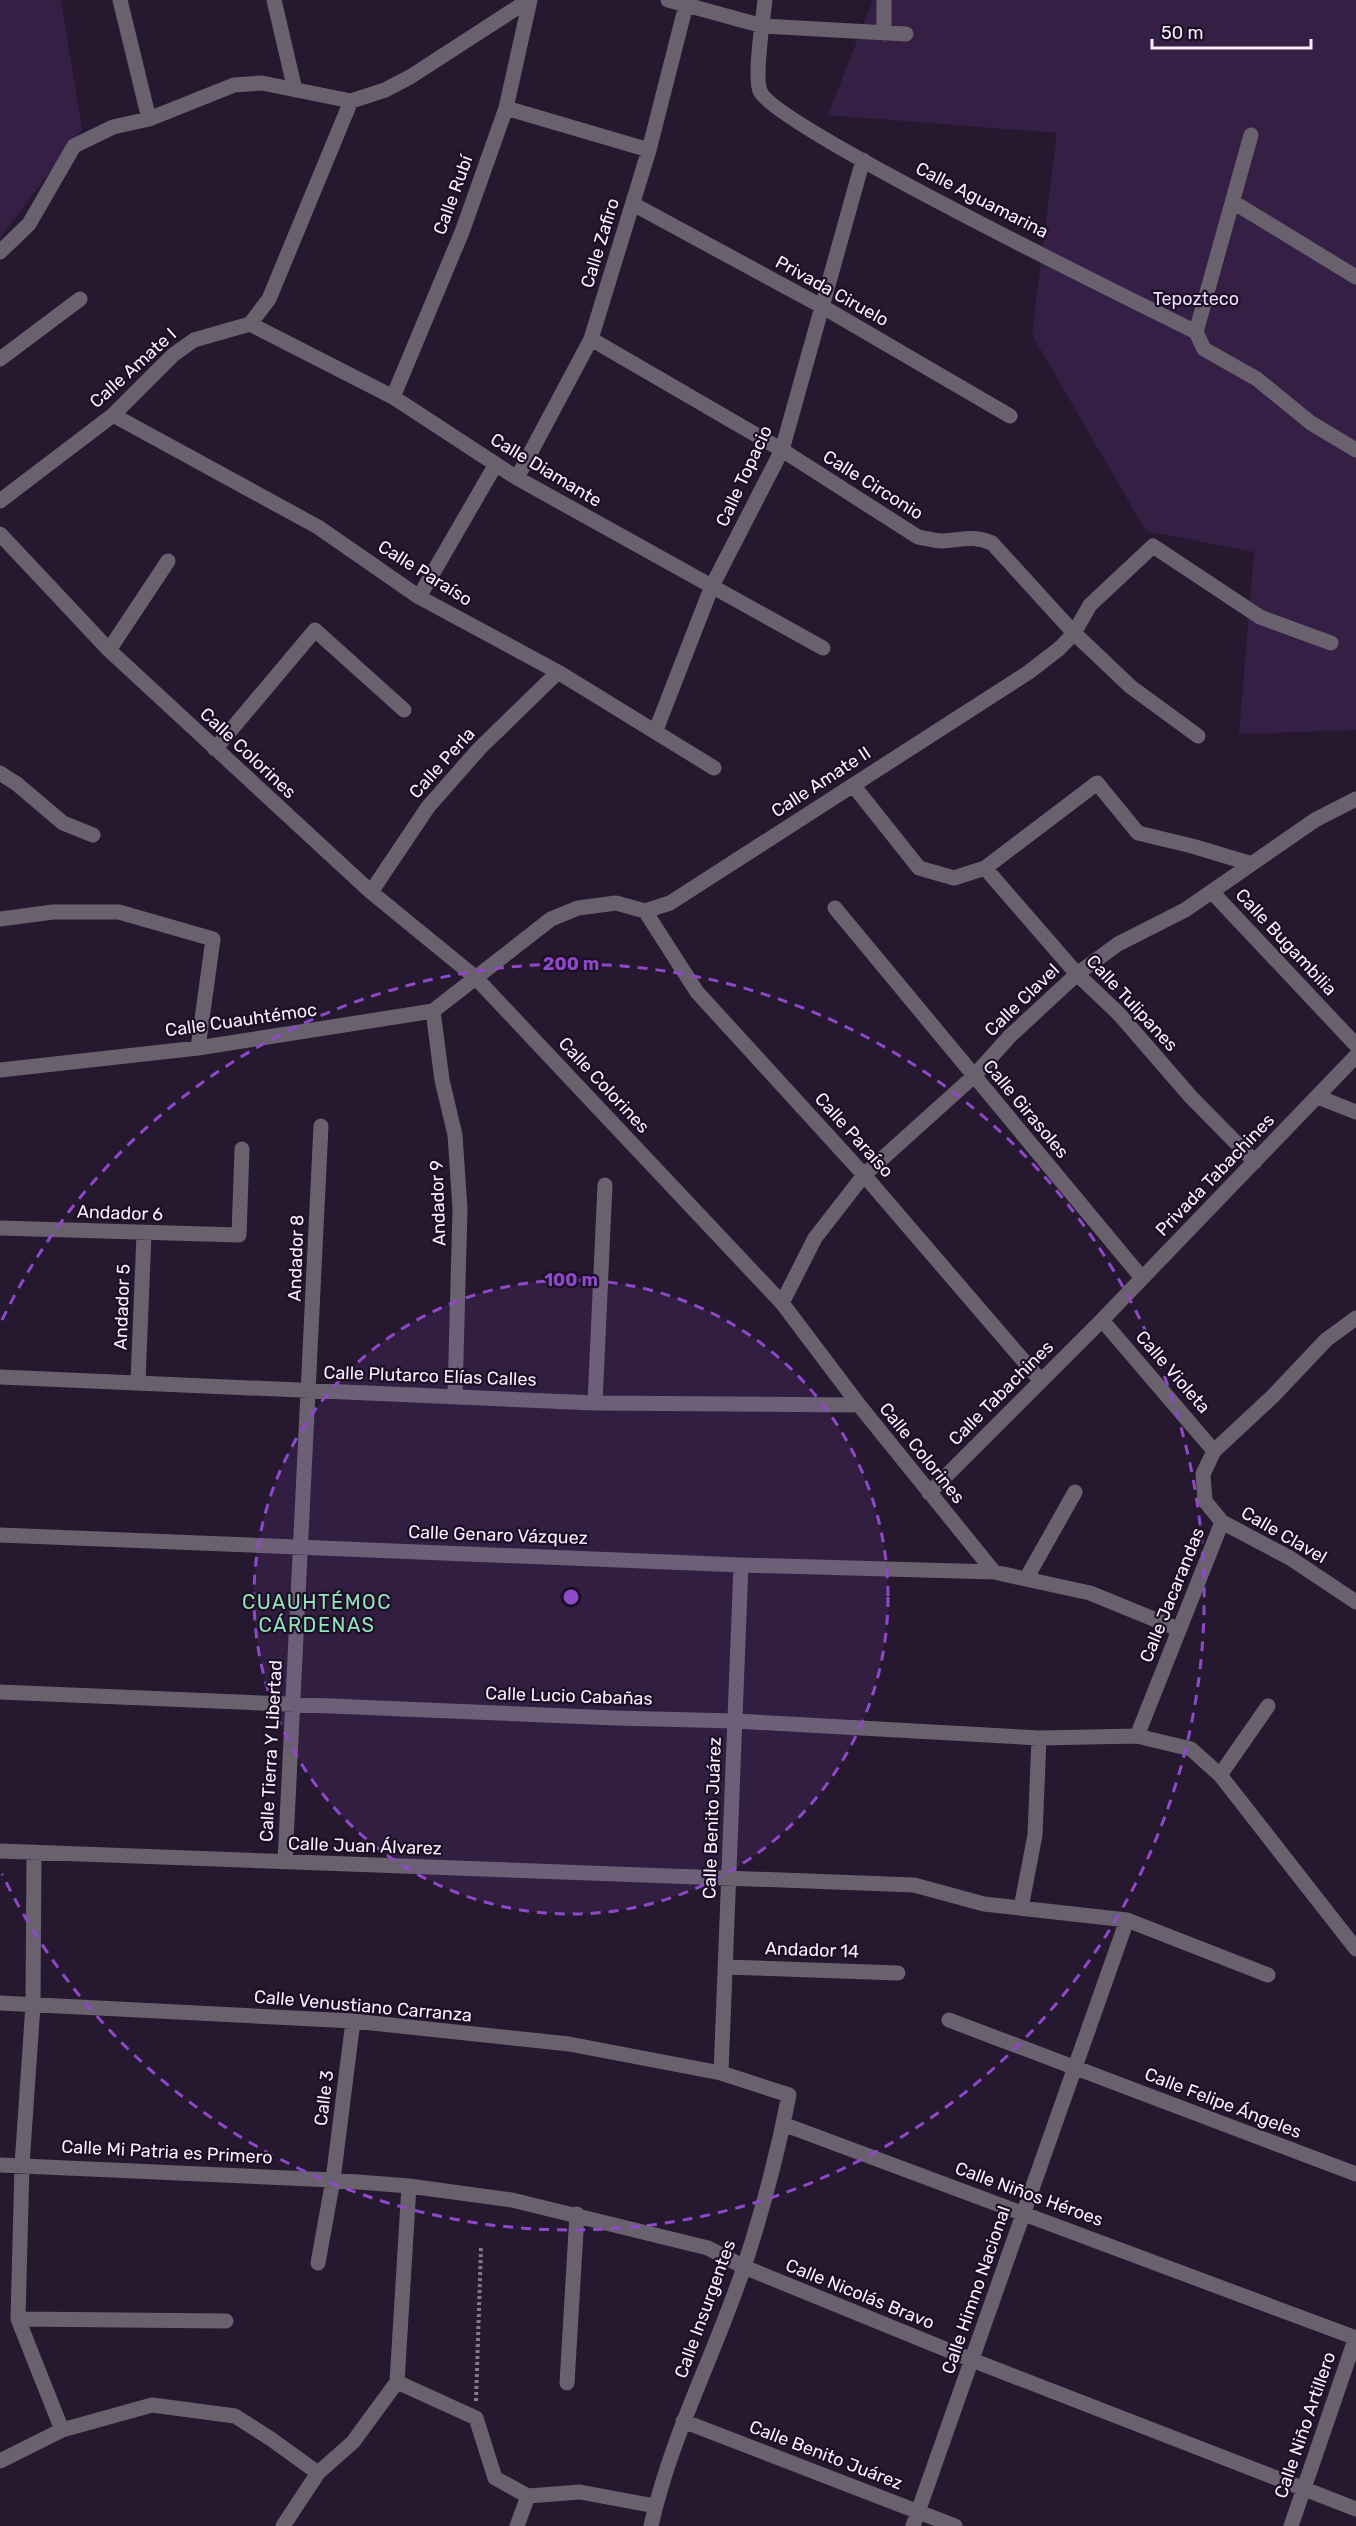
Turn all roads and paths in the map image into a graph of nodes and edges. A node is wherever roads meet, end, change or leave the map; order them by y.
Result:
1 (120, 0) edge
2 (274, 0) edge
3 (529, 0) edge
4 (668, 0) edge
5 (765, 0) edge
6 (884, 0) edge
7 (686, 5) junction
8 (763, 26) junction
9 (884, 34) junction
10 (906, 34) dead end
11 (295, 90) junction
12 (351, 101) junction
13 (506, 108) junction
14 (150, 119) junction
15 (1251, 135) dead end
16 (649, 150) junction
17 (862, 160) junction
18 (1233, 202) junction
19 (633, 204) junction
20 (0, 252) edge
21 (1356, 277) edge
22 (80, 299) dead end
23 (823, 307) junction
24 (250, 324) junction
25 (1196, 332) junction
26 (591, 339) junction
27 (0, 359) edge
28 (393, 397) junction
29 (113, 415) junction
30 (1010, 416) dead end
31 (782, 450) junction
32 (1356, 450) edge
33 (496, 464) junction
34 (517, 478) junction
35 (0, 501) edge
36 (0, 534) edge
37 (168, 561) dead end
38 (712, 586) junction
39 (419, 597) junction
40 (1074, 633) junction
41 (1331, 643) dead end
42 (823, 648) dead end
43 (109, 650) junction
44 (558, 672) junction
45 (404, 710) dead end
46 (656, 730) junction
47 (1198, 736) dead end
48 (215, 749) junction
49 (714, 768) dead end
50 (0, 773) edge
51 (852, 785) junction
52 (1356, 799) edge
53 (93, 835) dead end
54 (1249, 863) junction
55 (985, 868) junction
56 (371, 892) junction
57 (1212, 892) junction
58 (835, 908) dead end
59 (645, 911) junction
60 (0, 919) edge
61 (1077, 974) junction
62 (475, 977) junction
63 (433, 1011) junction
64 (1356, 1045) edge
65 (198, 1047) junction
66 (1356, 1056) edge
67 (0, 1070) edge
68 (974, 1076) junction
69 (1318, 1097) junction
70 (1356, 1112) edge
71 (321, 1126) dead end
72 (242, 1149) dead end
73 (1255, 1162) junction
74 (864, 1175) junction
75 (605, 1185) dead end
76 (0, 1228) edge
77 (144, 1234) junction
78 (1142, 1278) junction
79 (782, 1303) junction
80 (1356, 1318) edge
81 (1102, 1320) junction
82 (0, 1377) edge
83 (138, 1381) junction
84 (1041, 1381) junction
85 (310, 1391) junction
86 (455, 1395) junction
87 (595, 1403) junction
88 (859, 1405) junction
89 (1214, 1450) junction
90 (1075, 1492) dead end
91 (928, 1493) junction
92 (1222, 1522) junction
93 (0, 1535) edge
94 (302, 1547) junction
95 (741, 1565) junction
96 (994, 1572) junction
97 (1026, 1579) junction
98 (1356, 1602) edge
99 (1178, 1629) junction
100 (0, 1692) edge
101 (293, 1703) junction
102 (1268, 1706) dead end
103 (735, 1721) junction
104 (1137, 1736) junction
105 (1039, 1737) junction
106 (1220, 1775) junction
107 (0, 1851) edge
108 (34, 1852) junction
109 (285, 1862) junction
110 (729, 1878) junction
111 (1021, 1908) junction
112 (1127, 1920) junction
113 (1356, 1949) edge
114 (725, 1967) junction
115 (898, 1973) dead end
116 (1268, 1975) dead end
117 (0, 2003) edge
118 (33, 2005) junction
119 (949, 2020) dead end
120 (353, 2021) junction
121 (1076, 2067) junction
122 (721, 2073) junction
123 (783, 2124) junction
124 (0, 2165) edge
125 (22, 2165) junction
126 (1356, 2174) edge
127 (333, 2180) junction
128 (409, 2186) junction
129 (1024, 2213) junction
130 (577, 2214) junction
131 (481, 2248) dead end
132 (318, 2263) dead end
133 (744, 2267) junction
134 (18, 2319) junction
135 (226, 2321) dead end
136 (1356, 2338) edge
137 (972, 2360) junction
138 (397, 2382) junction
139 (567, 2383) dead end
140 (476, 2418) junction
141 (683, 2421) junction
142 (62, 2430) junction
143 (0, 2461) edge
144 (318, 2473) junction
145 (1304, 2491) junction
146 (528, 2496) junction
147 (655, 2506) junction
148 (1356, 2509) edge
149 (916, 2519) edge
150 (282, 2526) edge
151 (517, 2526) edge
152 (651, 2526) edge
153 (955, 2526) edge
154 (1291, 2526) edge

1 - 14 street
2 - 11 street
3 - 12 street
3 - 13 street, Calle Rubí
4 - 7 street
5 - 8 street
6 - 9 street
7 - 8 street
7 - 16 street, Calle Zafiro
8 - 9 street
8 - 17 street, Calle Aguamarina
9 - 10 street
11 - 12 street
11 - 14 street
12 - 24 street
13 - 16 street
13 - 28 street, Calle Rubí
14 - 20 street
15 - 18 street
16 - 19 street, Calle Zafiro
17 - 23 street, Calle Topacio
17 - 25 street, Calle Aguamarina
18 - 21 street
18 - 25 street
19 - 23 street, Privada Ciruelo
19 - 26 street, Calle Zafiro
22 - 27 street
23 - 30 street, Privada Ciruelo
23 - 31 street, Calle Topacio
24 - 28 street, Calle Diamante
24 - 29 street, Calle Amate I
25 - 32 street
26 - 31 street, Calle Circonio
26 - 34 street, Calle Zafiro
28 - 33 street, Calle Diamante
29 - 35 street, Calle Amate I
29 - 39 street, Calle Paraíso
31 - 38 street, Calle Topacio
31 - 40 street, Calle Circonio
33 - 34 street, Calle Diamante
33 - 39 street
34 - 38 street, Calle Diamante
36 - 43 street, Calle Colorines
37 - 43 street
38 - 42 street, Calle Diamante
38 - 46 street, Calle Topacio
39 - 44 street, Calle Paraíso
40 - 41 street, Calle Amate II
40 - 47 street, Calle Circonio
40 - 51 street, Calle Amate II
43 - 48 street, Calle Colorines
44 - 46 street, Calle Paraíso
44 - 56 street, Calle Perla
45 - 48 street
46 - 49 street, Calle Paraíso
48 - 56 street, Calle Colorines
50 - 53 street
51 - 55 street
51 - 59 street, Calle Amate II
52 - 54 street, Calle Clavel
54 - 55 street
54 - 57 street, Calle Clavel
55 - 61 street, Calle Tulipanes
56 - 62 street, Calle Colorines
57 - 61 street, Calle Clavel
57 - 64 street, Calle Bugambilia
58 - 68 street, Calle Girasoles
59 - 62 street
59 - 74 street, Calle Paraíso
60 - 65 street
61 - 68 street, Calle Clavel
61 - 73 street, Calle Tulipanes
62 - 63 street
62 - 79 street, Calle Colorines
63 - 65 street, Calle Cuauhtémoc
63 - 86 street, Andador 9
65 - 67 street, Calle Cuauhtémoc
66 - 69 street, Privada Tabachines
68 - 74 street, Calle Clavel
68 - 78 street, Calle Girasoles
69 - 70 street
69 - 73 street, Privada Tabachines
71 - 85 street, Andador 8
72 - 77 street, Andador 6
73 - 78 street, Privada Tabachines
74 - 79 street, Calle Clavel
74 - 84 street, Calle Paraíso
75 - 87 street
76 - 77 street, Andador 6
77 - 83 street, Andador 5
78 - 81 street, Privada Tabachines
79 - 88 street, Calle Colorines
80 - 89 street, Calle Jacarandas
81 - 84 street, Calle Tabachines
81 - 89 street, Calle Violeta
82 - 83 street, Calle Plutarco Elías Calles
83 - 85 street, Calle Plutarco Elías Calles
84 - 91 street, Calle Tabachines
85 - 86 street, Calle Plutarco Elías Calles
85 - 94 street, Calle Tierra Y Libertad
86 - 87 street, Calle Plutarco Elías Calles
87 - 88 street, Calle Plutarco Elías Calles
88 - 91 street, Calle Colorines
89 - 92 street, Calle Jacarandas
90 - 97 street
91 - 96 street, Calle Colorines
92 - 98 street, Calle Clavel
92 - 99 street, Calle Jacarandas
93 - 94 street, Calle Genaro Vázquez
94 - 95 street, Calle Genaro Vázquez
94 - 101 street, Calle Tierra Y Libertad
95 - 96 street, Calle Genaro Vázquez
95 - 103 street, Calle Benito Juárez
96 - 97 street
97 - 99 street
99 - 104 street, Calle Jacarandas
100 - 101 street, Calle Lucio Cabañas
101 - 103 street, Calle Lucio Cabañas
101 - 109 street, Calle Tierra Y Libertad
102 - 106 street
103 - 105 street, Calle Lucio Cabañas
103 - 110 street, Calle Benito Juárez
104 - 105 street, Calle Lucio Cabañas
104 - 106 street, Calle Lucio Cabañas
105 - 111 street
106 - 113 street, Calle Lucio Cabañas
107 - 108 street, Calle Juan Álvarez
108 - 109 street, Calle Juan Álvarez
108 - 118 street
109 - 110 street, Calle Juan Álvarez
110 - 111 street, Calle Juan Álvarez
110 - 114 street, Calle Benito Juárez
111 - 112 street, Calle Juan Álvarez
112 - 116 street, Calle Juan Álvarez
112 - 121 street, Calle Himno Nacional
114 - 115 street, Andador 14
114 - 122 street, Calle Benito Juárez
117 - 118 street, Calle Venustiano Carranza
118 - 120 street, Calle Venustiano Carranza
118 - 125 street
119 - 121 street, Calle Felipe Ángeles
120 - 122 street, Calle Venustiano Carranza
120 - 127 street, Calle 3
121 - 126 street, Calle Felipe Ángeles
121 - 129 street, Calle Himno Nacional
122 - 123 street
123 - 129 street, Calle Niños Héroes
123 - 133 street, Calle Insurgentes
124 - 125 street, Calle Mi Patria es Primero
125 - 127 street, Calle Mi Patria es Primero
125 - 134 street
127 - 128 street, Calle Nicolás Bravo
127 - 132 street, Calle 3
128 - 130 street, Calle Nicolás Bravo
128 - 138 street
129 - 136 street, Calle Niños Héroes
129 - 137 street, Calle Himno Nacional
130 - 133 street, Calle Nicolás Bravo
130 - 139 street
131 - 140 path
133 - 137 street, Calle Nicolás Bravo
133 - 141 street, Calle Insurgentes
134 - 135 street
134 - 142 street
136 - 145 street, Calle Niño Artillero
137 - 145 street, Calle Nicolás Bravo
137 - 149 street, Calle Himno Nacional
138 - 140 street
138 - 144 street
140 - 146 street
141 - 147 street, Calle Insurgentes
141 - 149 street, Calle Benito Juárez
142 - 143 street
142 - 144 street
144 - 150 street
145 - 148 street, Calle Nicolás Bravo
145 - 154 street, Calle Niño Artillero
146 - 147 street
146 - 151 street
147 - 152 street, Calle Insurgentes
149 - 153 street, Calle Benito Juárez

